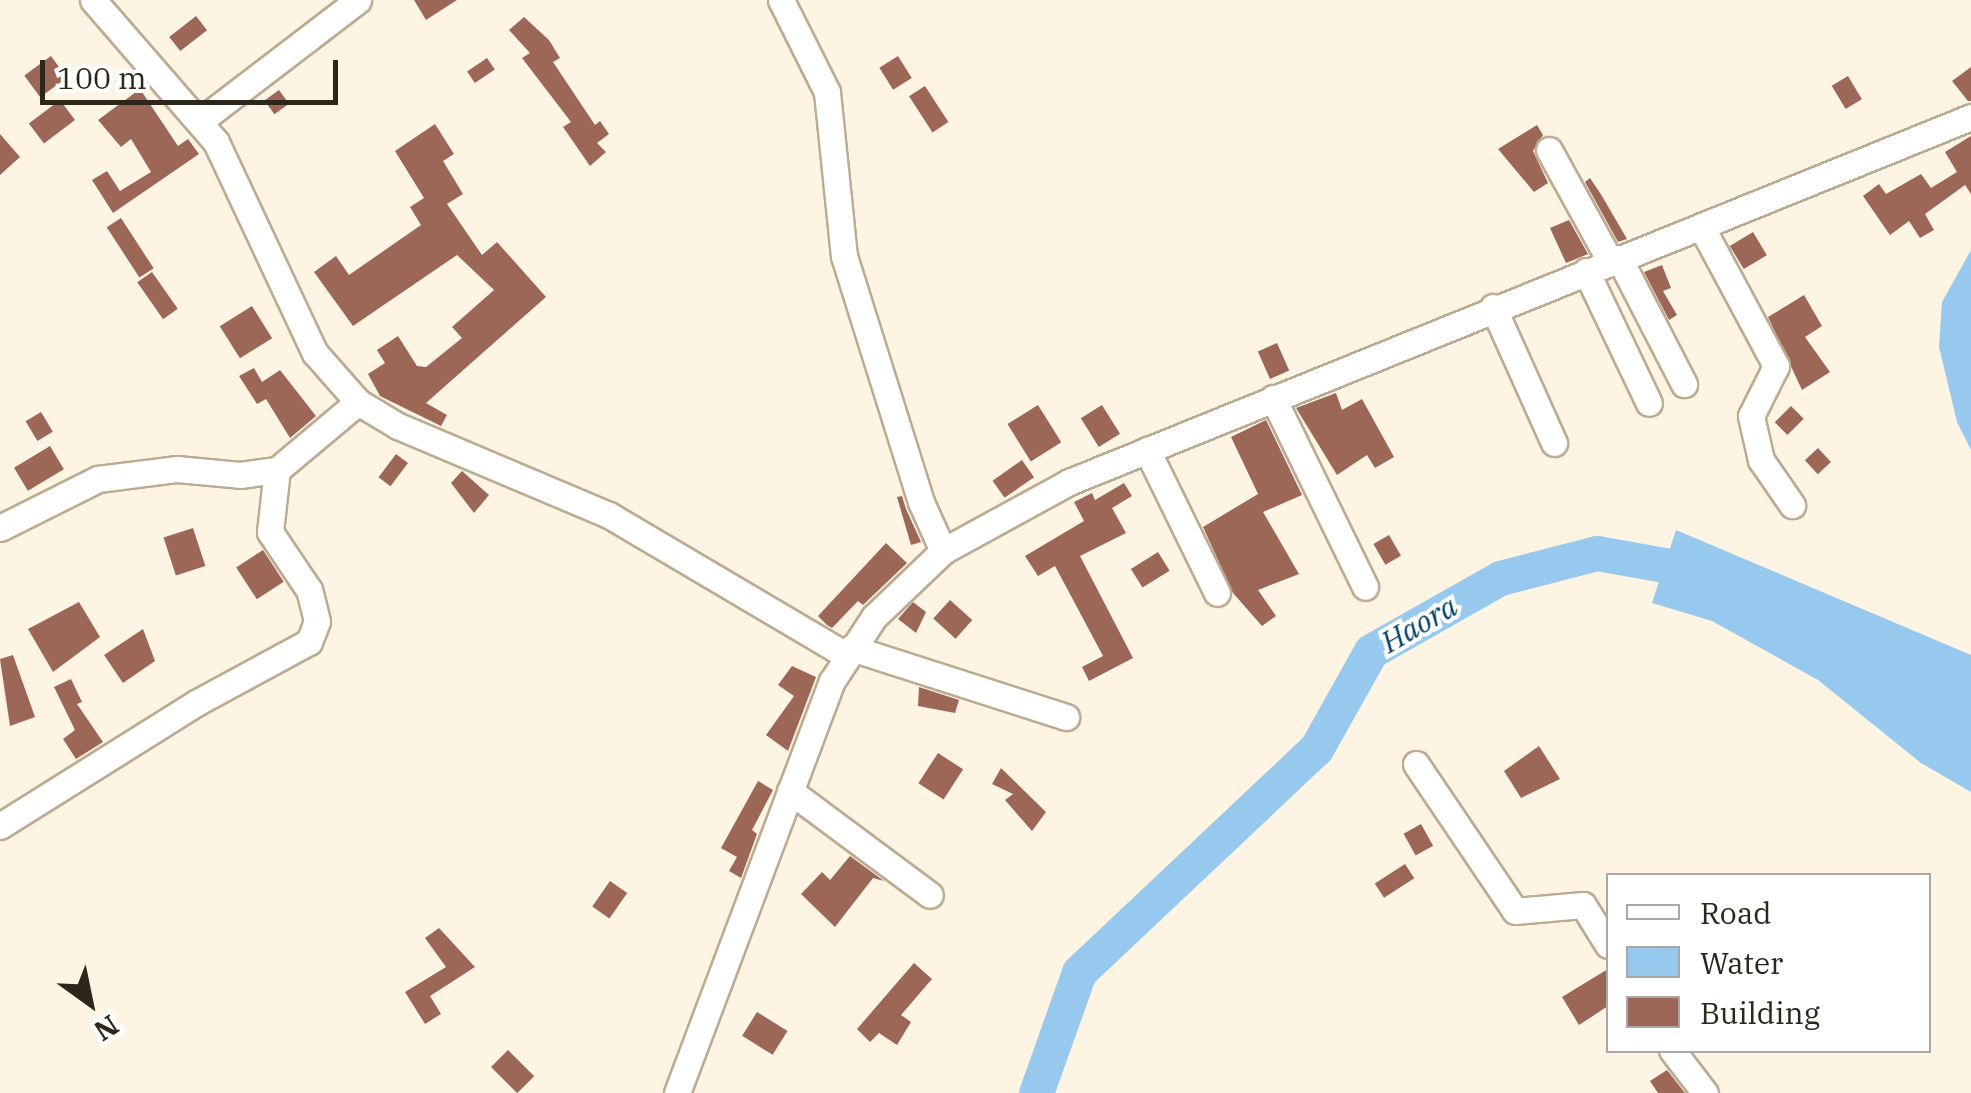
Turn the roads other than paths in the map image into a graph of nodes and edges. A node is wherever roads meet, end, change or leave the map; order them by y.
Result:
1 (92, 0) edge
2 (358, 0) edge
3 (781, 0) edge
4 (1971, 117) edge
5 (200, 121) junction
6 (1549, 150) dead end
7 (1700, 226) junction
8 (1605, 263) junction
9 (1494, 307) junction
10 (1684, 384) dead end
11 (1273, 398) junction
12 (358, 402) junction
13 (1649, 403) dead end
14 (1554, 442) dead end
15 (1147, 450) junction
16 (277, 470) junction
17 (1792, 505) dead end
18 (0, 528) edge
19 (943, 551) junction
20 (1365, 587) dead end
21 (1217, 593) dead end
22 (848, 652) junction
23 (1066, 717) dead end
24 (1416, 764) dead end
25 (790, 791) junction
26 (0, 826) edge
27 (930, 895) dead end
28 (1606, 942) edge
29 (1674, 1053) edge
30 (678, 1093) edge
31 (1705, 1093) edge

1 - 5 street
2 - 5 street
3 - 19 street
4 - 7 street
5 - 12 street
6 - 8 street
7 - 8 street
7 - 17 street
8 - 9 street
8 - 10 street
8 - 13 street
9 - 11 street
9 - 14 street
11 - 15 street
11 - 20 street
12 - 16 street
12 - 22 street
15 - 19 street
15 - 21 street
16 - 18 street
16 - 26 street
19 - 22 street
22 - 23 street
22 - 25 street
24 - 28 street
25 - 27 street
25 - 30 street
29 - 31 street

